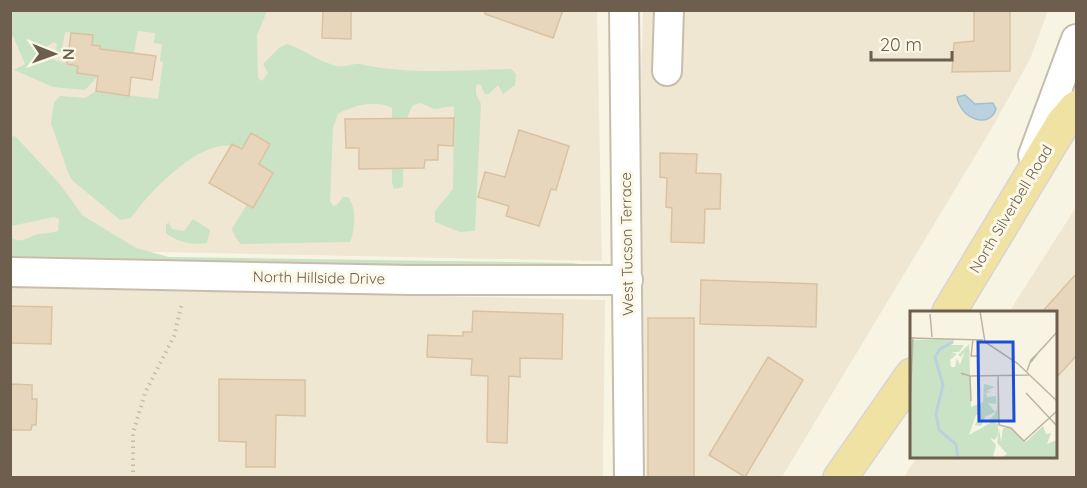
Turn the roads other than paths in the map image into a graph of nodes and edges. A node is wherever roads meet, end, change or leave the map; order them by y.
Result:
1 (624, 10) edge
2 (669, 10) edge
3 (1077, 39) edge
4 (667, 71) dead end
5 (1077, 108) edge
6 (1017, 199) junction
7 (10, 272) edge
8 (628, 280) junction
9 (950, 311) edge
10 (910, 378) edge
11 (629, 477) edge
12 (840, 477) edge

1 - 8 street, West Tucson Terrace
2 - 4 street
3 - 6 street
5 - 6 main road, North Silverbell Road
6 - 9 main road, North Silverbell Road
7 - 8 street, North Hillside Drive
8 - 11 street, West Tucson Terrace
10 - 12 main road

